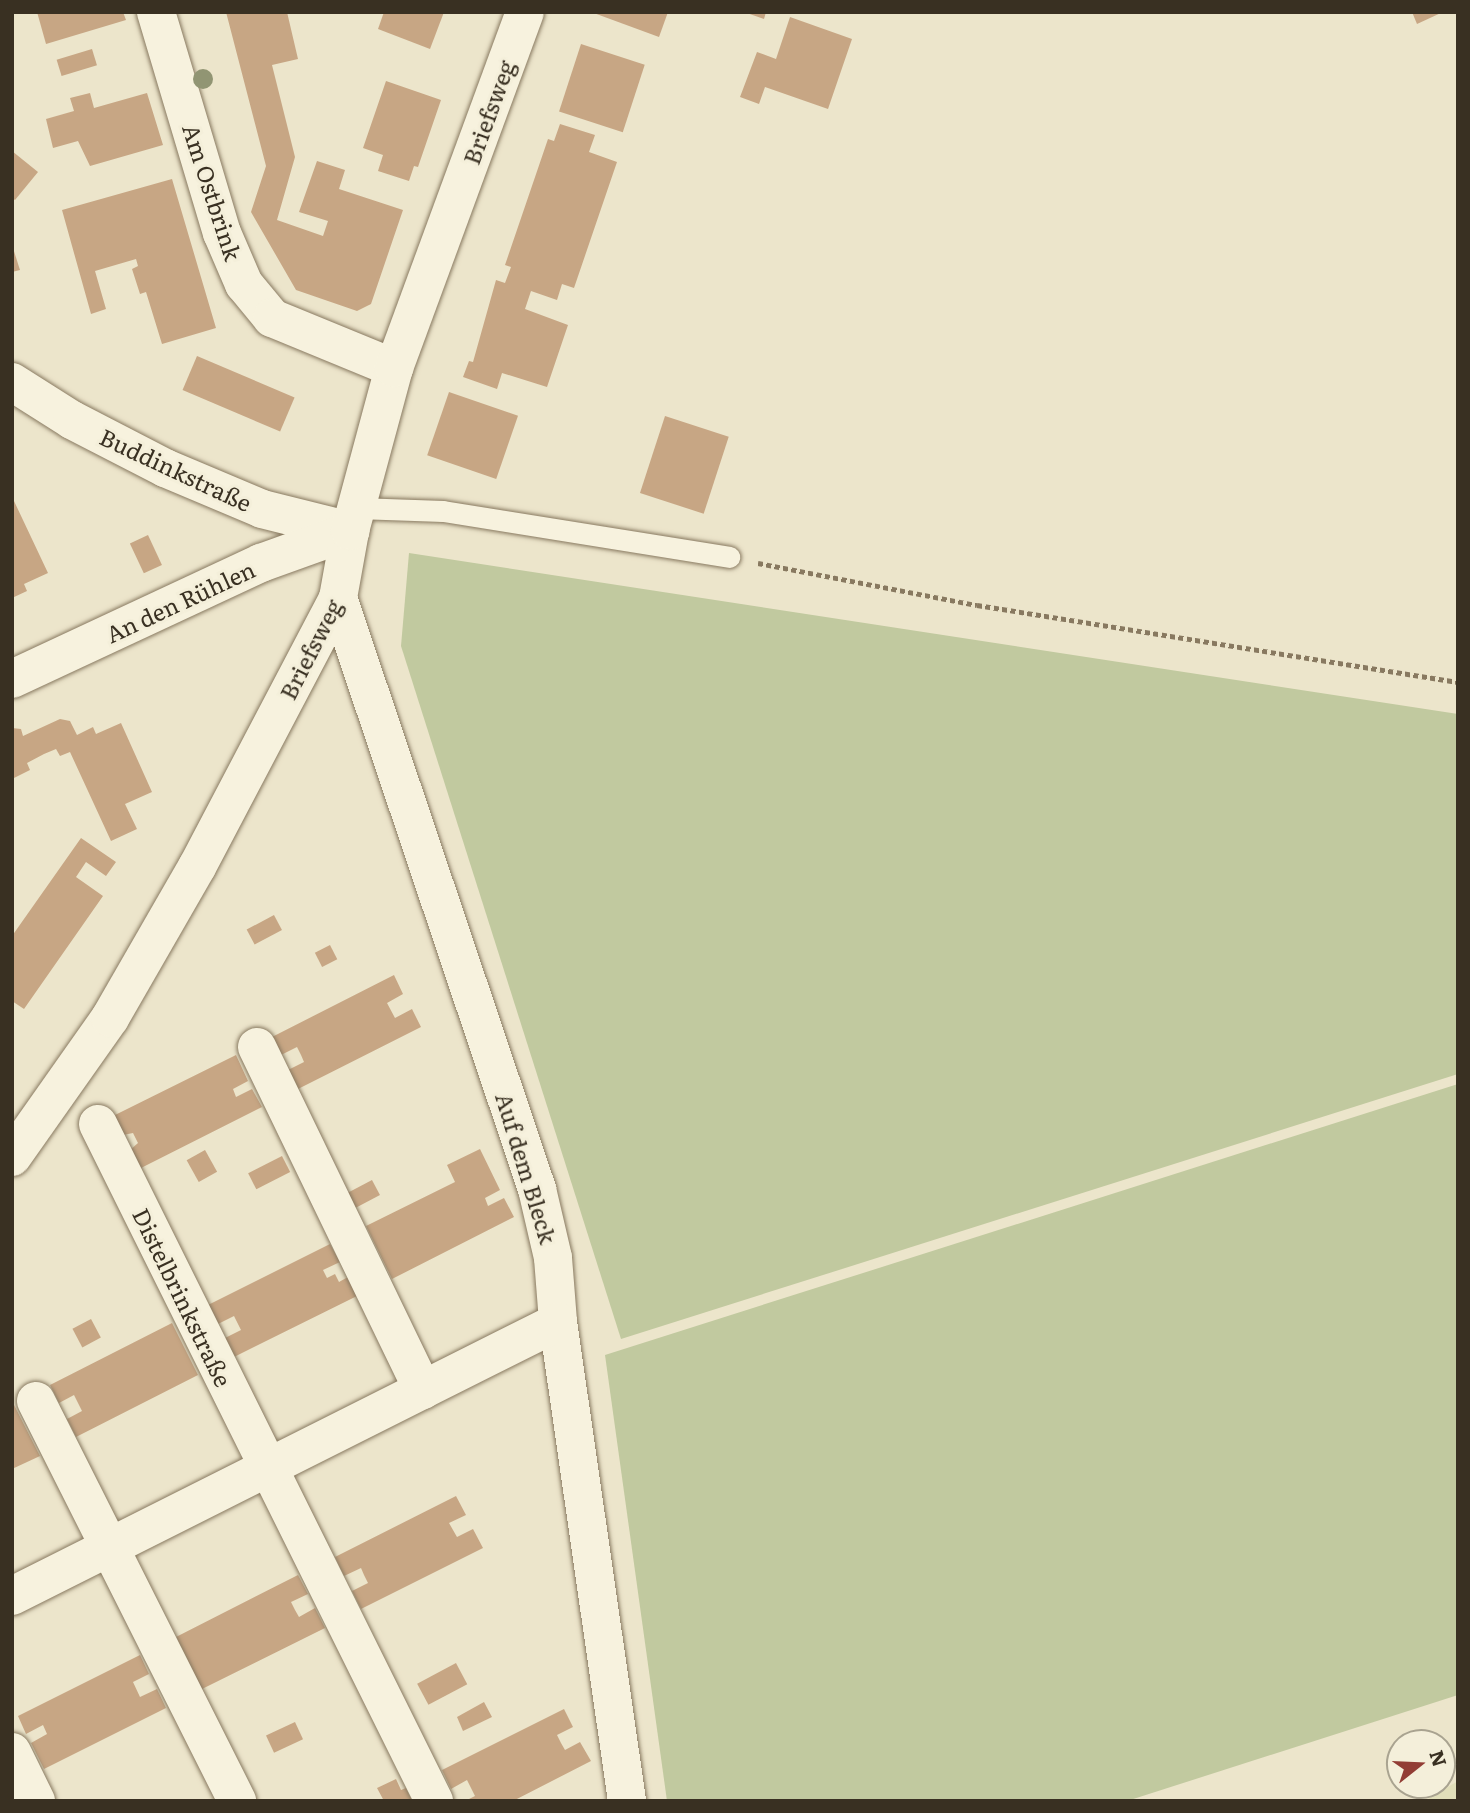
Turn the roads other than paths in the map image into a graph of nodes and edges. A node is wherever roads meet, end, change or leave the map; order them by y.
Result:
1 (156, 12) edge
2 (525, 12) edge
3 (394, 368) junction
4 (12, 382) edge
5 (354, 519) junction
6 (729, 557) road end
7 (338, 598) junction
8 (12, 679) edge
9 (257, 1047) dead end
10 (98, 1124) dead end
11 (12, 1157) edge
12 (558, 1322) junction
13 (423, 1390) junction
14 (36, 1401) dead end
15 (269, 1470) junction
16 (110, 1548) junction
17 (12, 1596) edge
18 (12, 1752) edge
19 (230, 1787) edge
20 (36, 1801) edge
21 (433, 1801) edge
22 (627, 1801) edge

1 - 3 street, Am Ostbrink
2 - 3 street, Briefsweg
3 - 5 street, Briefsweg
4 - 5 street, Buddinkstraße
5 - 6 lane
5 - 7 street, Briefsweg
5 - 8 street, An den Rühlen
7 - 11 street, Briefsweg
7 - 12 street, Auf dem Bleck
9 - 13 street
10 - 15 street, Distelbrinkstraße
12 - 13 street
12 - 22 street, Auf dem Bleck
13 - 15 street
14 - 16 street
15 - 16 street
15 - 21 street, Distelbrinkstraße
16 - 17 street
16 - 19 street
18 - 20 street

